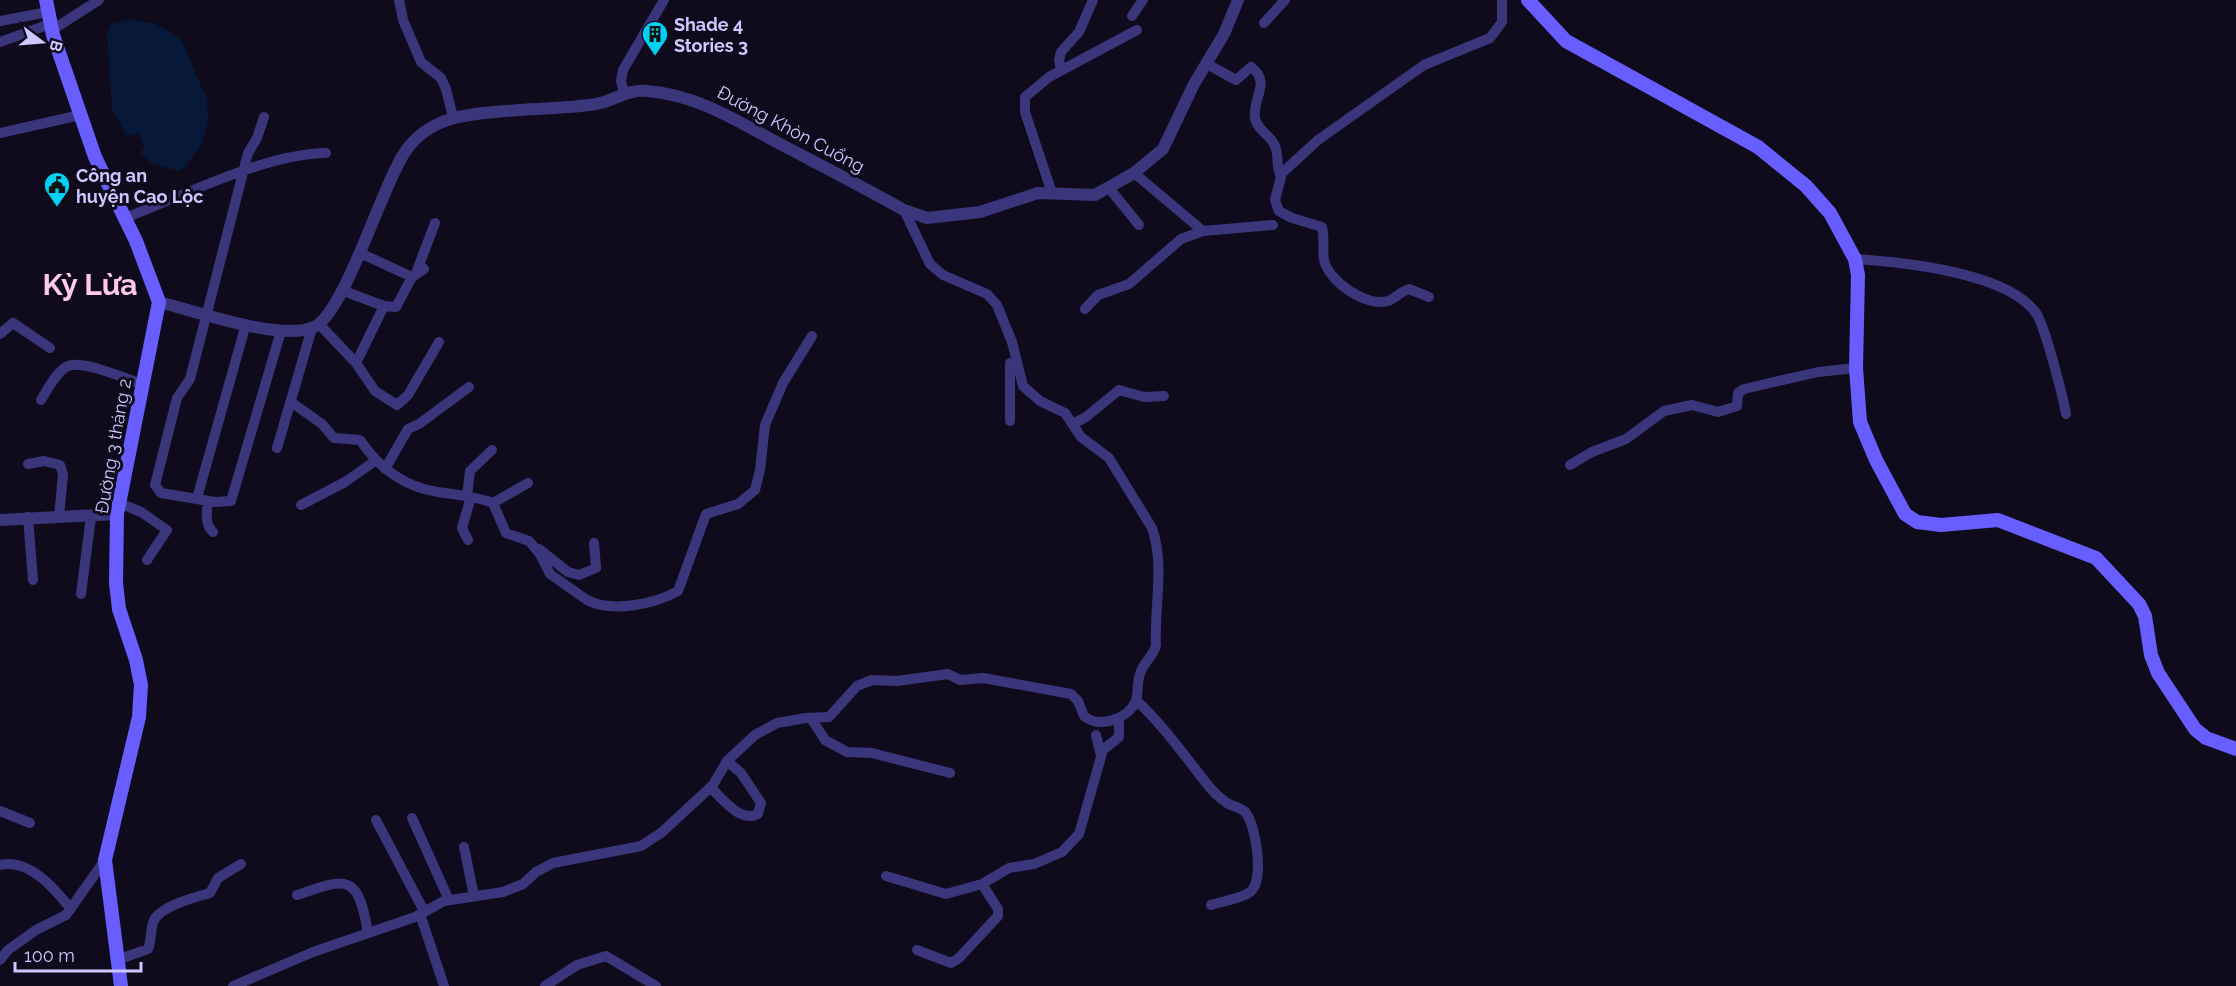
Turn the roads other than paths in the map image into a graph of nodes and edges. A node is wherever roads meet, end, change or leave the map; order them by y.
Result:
1 (99, 0) edge
2 (399, 0) edge
3 (664, 0) edge
4 (1092, 0) edge
5 (1143, 0) edge
6 (1238, 0) edge
7 (1285, 0) edge
8 (1502, 0) edge
9 (1528, 0) edge
10 (1132, 16) dead end
11 (49, 17) edge
12 (0, 21) edge
13 (1264, 23) dead end
14 (1137, 30) dead end
15 (0, 42) edge
16 (1207, 64) junction
17 (1061, 70) junction
18 (624, 92) junction
19 (80, 115) junction
20 (264, 117) dead end
21 (453, 117) junction
22 (0, 133) edge
23 (326, 153) dead end
24 (243, 172) junction
25 (1134, 173) junction
26 (1281, 176) junction
27 (1108, 188) junction
28 (1052, 193) junction
29 (904, 210) junction
30 (125, 218) junction
31 (435, 223) dead end
32 (1139, 225) dead end
33 (1273, 225) dead end
34 (1203, 231) junction
35 (360, 253) junction
36 (1855, 259) junction
37 (418, 273) junction
38 (341, 290) junction
39 (1429, 297) dead end
40 (159, 302) junction
41 (384, 306) junction
42 (1085, 309) dead end
43 (206, 314) junction
44 (246, 324) junction
45 (316, 326) junction
46 (281, 331) junction
47 (0, 334) edge
48 (812, 336) dead end
49 (439, 342) dead end
50 (50, 348) dead end
51 (1014, 348) junction
52 (356, 363) junction
53 (1856, 368) junction
54 (142, 384) junction
55 (469, 387) dead end
56 (1164, 396) dead end
57 (41, 400) dead end
58 (291, 402) junction
59 (2066, 414) dead end
60 (1010, 421) dead end
61 (1073, 423) junction
62 (277, 448) dead end
63 (492, 450) dead end
64 (375, 461) junction
65 (28, 464) dead end
66 (1570, 465) dead end
67 (385, 469) junction
68 (528, 483) dead end
69 (469, 496) junction
70 (202, 499) junction
71 (493, 503) junction
72 (301, 505) dead end
73 (118, 509) junction
74 (28, 517) junction
75 (59, 517) junction
76 (91, 517) junction
77 (0, 520) edge
78 (213, 532) dead end
79 (468, 540) dead end
80 (594, 543) dead end
81 (536, 548) junction
82 (147, 560) dead end
83 (33, 580) dead end
84 (81, 594) dead end
85 (1136, 700) junction
86 (811, 718) junction
87 (1119, 718) junction
88 (1096, 735) dead end
89 (2236, 749) edge
90 (1101, 756) junction
91 (727, 760) junction
92 (950, 773) dead end
93 (710, 787) junction
94 (0, 812) edge
95 (411, 818) dead end
96 (376, 820) dead end
97 (30, 823) dead end
98 (464, 847) dead end
99 (105, 860) junction
100 (241, 864) dead end
101 (0, 865) edge
102 (886, 876) dead end
103 (982, 884) junction
104 (297, 895) dead end
105 (474, 896) junction
106 (449, 900) junction
107 (1211, 905) dead end
108 (70, 909) junction
109 (422, 912) junction
110 (368, 933) junction
111 (916, 950) dead end
112 (0, 960) edge
113 (117, 960) junction
114 (121, 986) edge
115 (233, 986) edge
116 (444, 986) edge
117 (545, 986) edge
118 (656, 986) edge

1 - 11 street
2 - 21 street
3 - 18 street
4 - 17 street
5 - 10 street
6 - 16 street, Đường Khòn Cuổng
7 - 13 street
8 - 26 street
9 - 36 main road
11 - 12 street
11 - 15 street
11 - 19 main road
14 - 17 street
16 - 25 street, Đường Khòn Cuổng
16 - 26 street
17 - 28 street
18 - 21 street, Đường Khòn Cuổng
18 - 29 street, Đường Khòn Cuổng
19 - 22 street
19 - 30 main road
20 - 24 street
21 - 35 street, Đường Khòn Cuổng
23 - 24 street
24 - 30 street
24 - 43 street
25 - 27 street, Đường Khòn Cuổng
25 - 34 street
26 - 39 street
27 - 28 street, Đường Khòn Cuổng
27 - 32 street
28 - 29 street, Đường Khòn Cuổng
29 - 51 street
30 - 40 main road
31 - 37 street
33 - 34 street
34 - 42 street
35 - 37 street
35 - 38 street, Đường Khòn Cuổng
36 - 53 main road
36 - 59 street
37 - 41 street
38 - 41 street
38 - 45 street, Đường Khòn Cuổng
40 - 43 street
40 - 54 main road, Đường 3 tháng 2
41 - 52 street
43 - 44 street
43 - 70 street
44 - 46 street
44 - 70 street
45 - 46 street
45 - 52 street
45 - 58 street
46 - 70 street
47 - 50 street
48 - 81 street
49 - 52 street
51 - 60 street
51 - 61 street
53 - 66 street
53 - 89 main road
54 - 57 street
54 - 73 main road, Đường 3 tháng 2
55 - 67 street
56 - 61 street
58 - 62 street
58 - 64 street
61 - 85 street
63 - 69 street
64 - 67 street
64 - 72 street
65 - 75 street
67 - 69 street
68 - 71 street
69 - 71 street
69 - 79 street
70 - 78 street
71 - 81 street
73 - 76 street
73 - 82 street
73 - 99 main road, Đường 3 tháng 2
74 - 75 street
74 - 77 street
74 - 83 street
75 - 76 street
76 - 84 street
80 - 81 street
85 - 87 street
85 - 107 street
86 - 87 street
86 - 91 street
86 - 92 street
87 - 90 street
88 - 90 street
90 - 103 street
91 - 93 street
91 - 93 street
93 - 105 street
94 - 97 street
95 - 106 street
96 - 109 street
98 - 105 street
99 - 108 street
99 - 113 main road, Đường 3 tháng 2
100 - 113 street
101 - 108 street
102 - 103 street
103 - 111 street
104 - 110 street
105 - 106 street
106 - 109 street
108 - 112 street
109 - 110 street
109 - 116 street
110 - 115 street
113 - 114 main road, Đường 3 tháng 2
117 - 118 street

